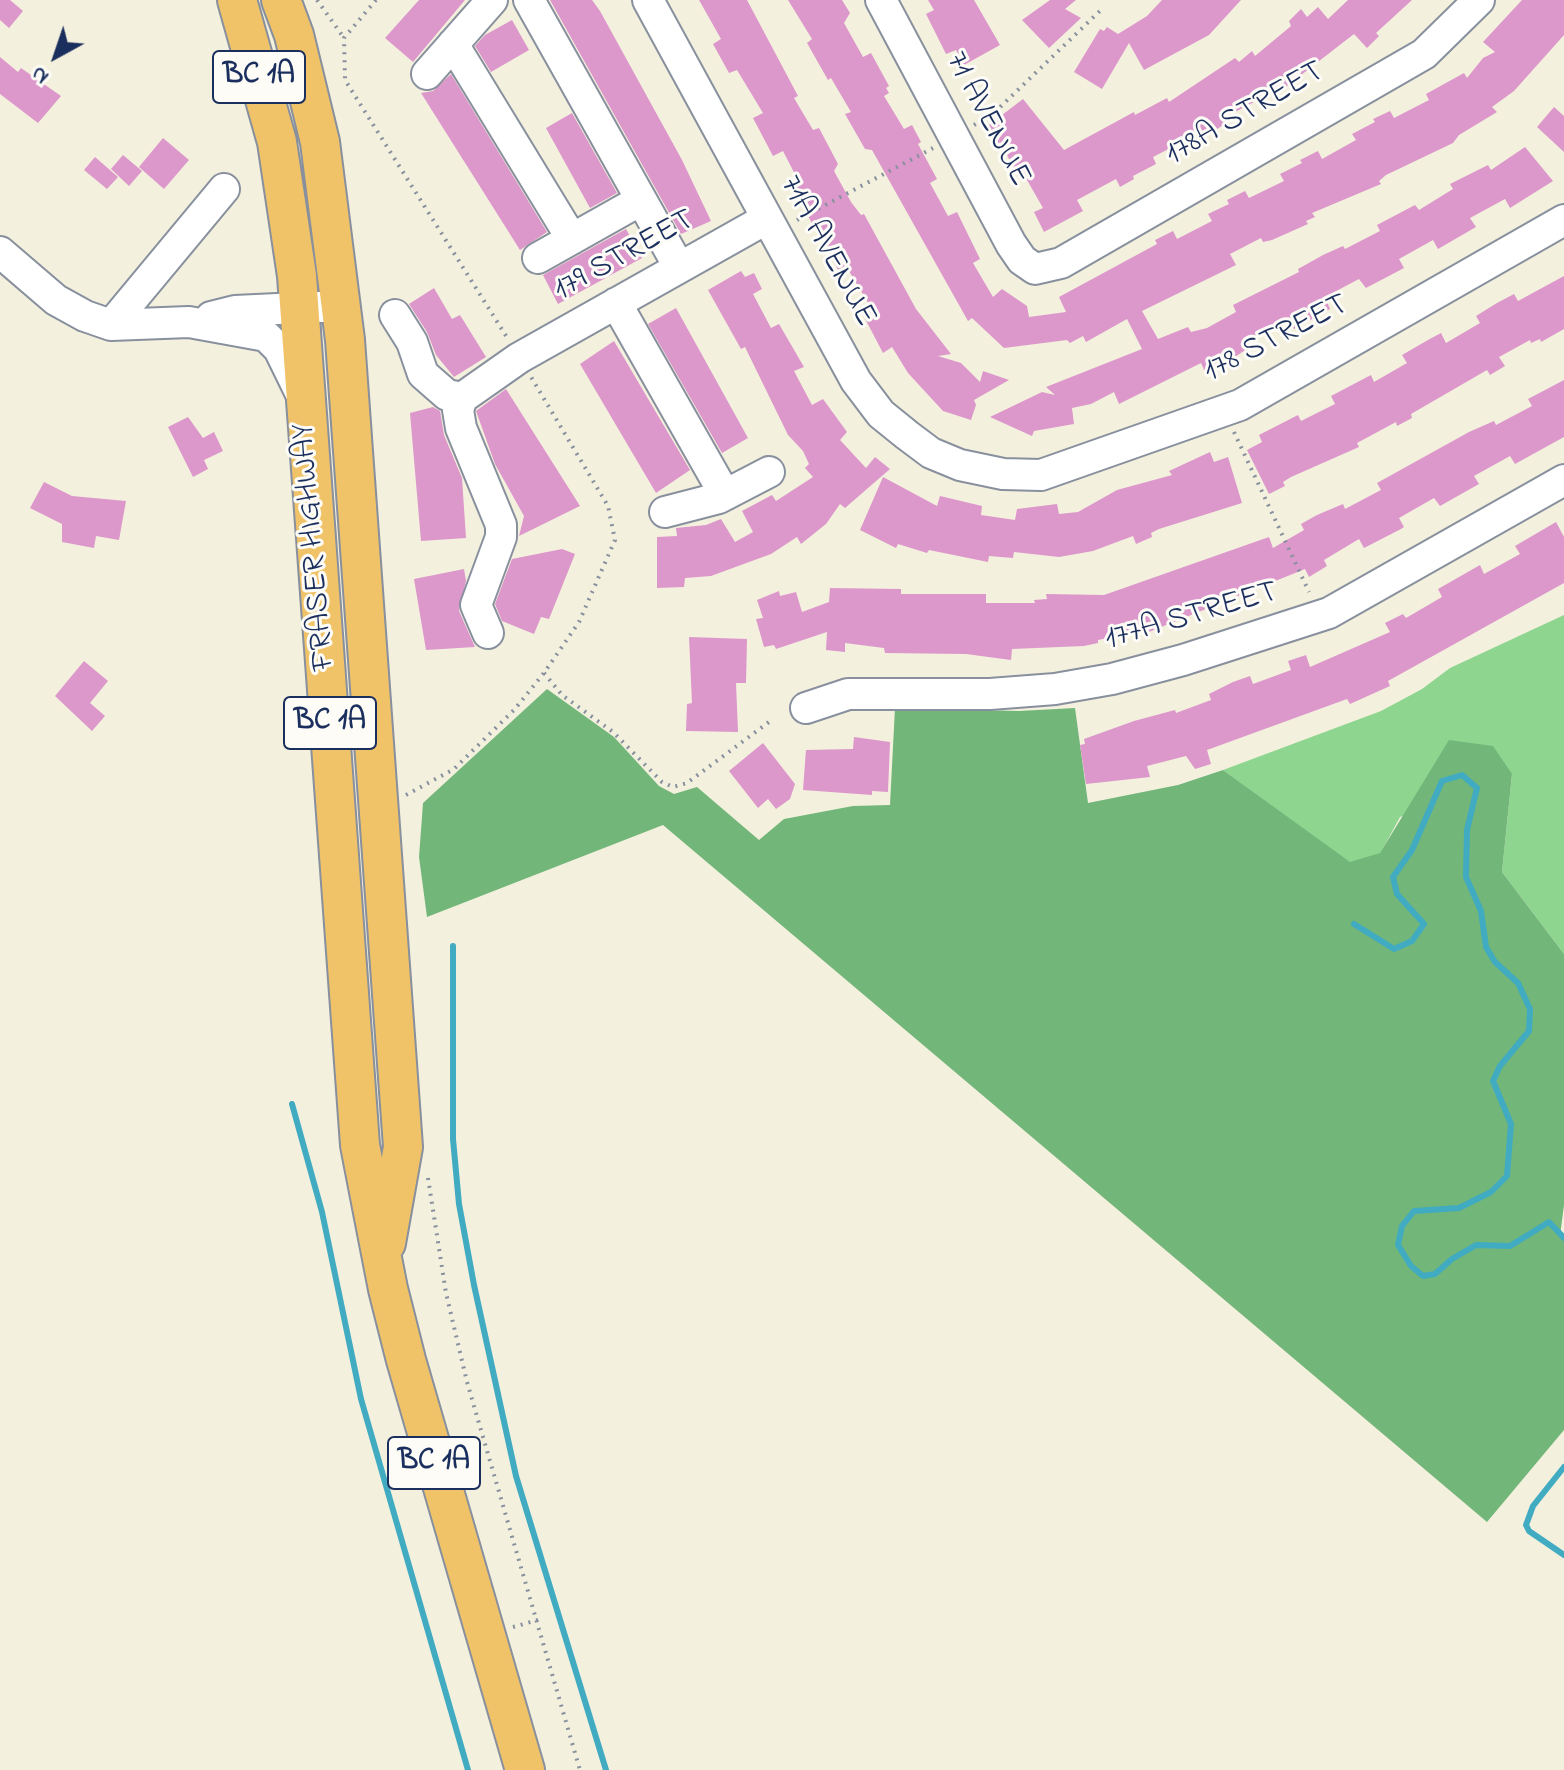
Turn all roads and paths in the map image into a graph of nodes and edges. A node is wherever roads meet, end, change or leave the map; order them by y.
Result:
1 (237, 0) edge
2 (281, 0) edge
3 (317, 0) edge
4 (376, 0) edge
5 (492, 0) edge
6 (529, 0) edge
7 (648, 0) edge
8 (881, 0) edge
9 (1479, 0) edge
10 (1104, 7) dead end
11 (344, 38) junction
12 (453, 44) junction
13 (427, 74) dead end
14 (974, 125) dead end
15 (933, 148) dead end
16 (224, 189) dead end
17 (641, 200) junction
18 (781, 220) junction
19 (1564, 220) edge
20 (572, 239) junction
21 (0, 252) edge
22 (538, 258) dead end
23 (679, 267) junction
24 (1035, 269) joint
25 (616, 303) junction
26 (341, 306) junction
27 (299, 308) junction
28 (395, 315) dead end
29 (189, 322) junction
30 (111, 325) junction
31 (520, 359) junction
32 (462, 398) junction
33 (304, 402) junction
34 (1234, 432) dead end
35 (769, 472) dead end
36 (1003, 474) joint
37 (1564, 480) edge
38 (725, 495) junction
39 (665, 512) dead end
40 (1309, 592) dead end
41 (488, 633) dead end
42 (544, 673) junction
43 (806, 708) dead end
44 (773, 719) dead end
45 (394, 799) dead end
46 (388, 1289) junction
47 (538, 1620) dead end
48 (525, 1770) edge
49 (580, 1770) edge

1 - 27 main road, FRASER HIGHWAY / BC 1A
2 - 26 main road, FRASER HIGHWAY / BC 1A
3 - 11 path
4 - 11 path
5 - 12 street
6 - 17 street
7 - 18 street, 71A AVENUE
8 - 24 street, 71 AVENUE
9 - 24 street, 178A STREET
10 - 14 path
11 - 31 path
12 - 13 street
12 - 20 street
15 - 18 path
16 - 30 street
17 - 20 street
17 - 23 street
18 - 23 street, 179 STREET
18 - 36 street, 71A AVENUE
19 - 36 street, 178 STREET
20 - 22 street
21 - 30 street
23 - 25 street, 179 STREET
25 - 31 street, 179 STREET
25 - 38 street
26 - 27 street
26 - 46 main road, FRASER HIGHWAY / BC 1A
27 - 29 street
27 - 33 main road, FRASER HIGHWAY / BC 1A
28 - 32 street
29 - 30 street
29 - 33 street
31 - 32 street, 179 STREET
31 - 42 path
32 - 41 street
33 - 46 main road, FRASER HIGHWAY / BC 1A
34 - 40 path
35 - 38 street
37 - 43 street, 177A STREET
38 - 39 street
42 - 44 path
42 - 45 path
46 - 48 main road, FRASER HIGHWAY / BC 1A
47 - 49 path

